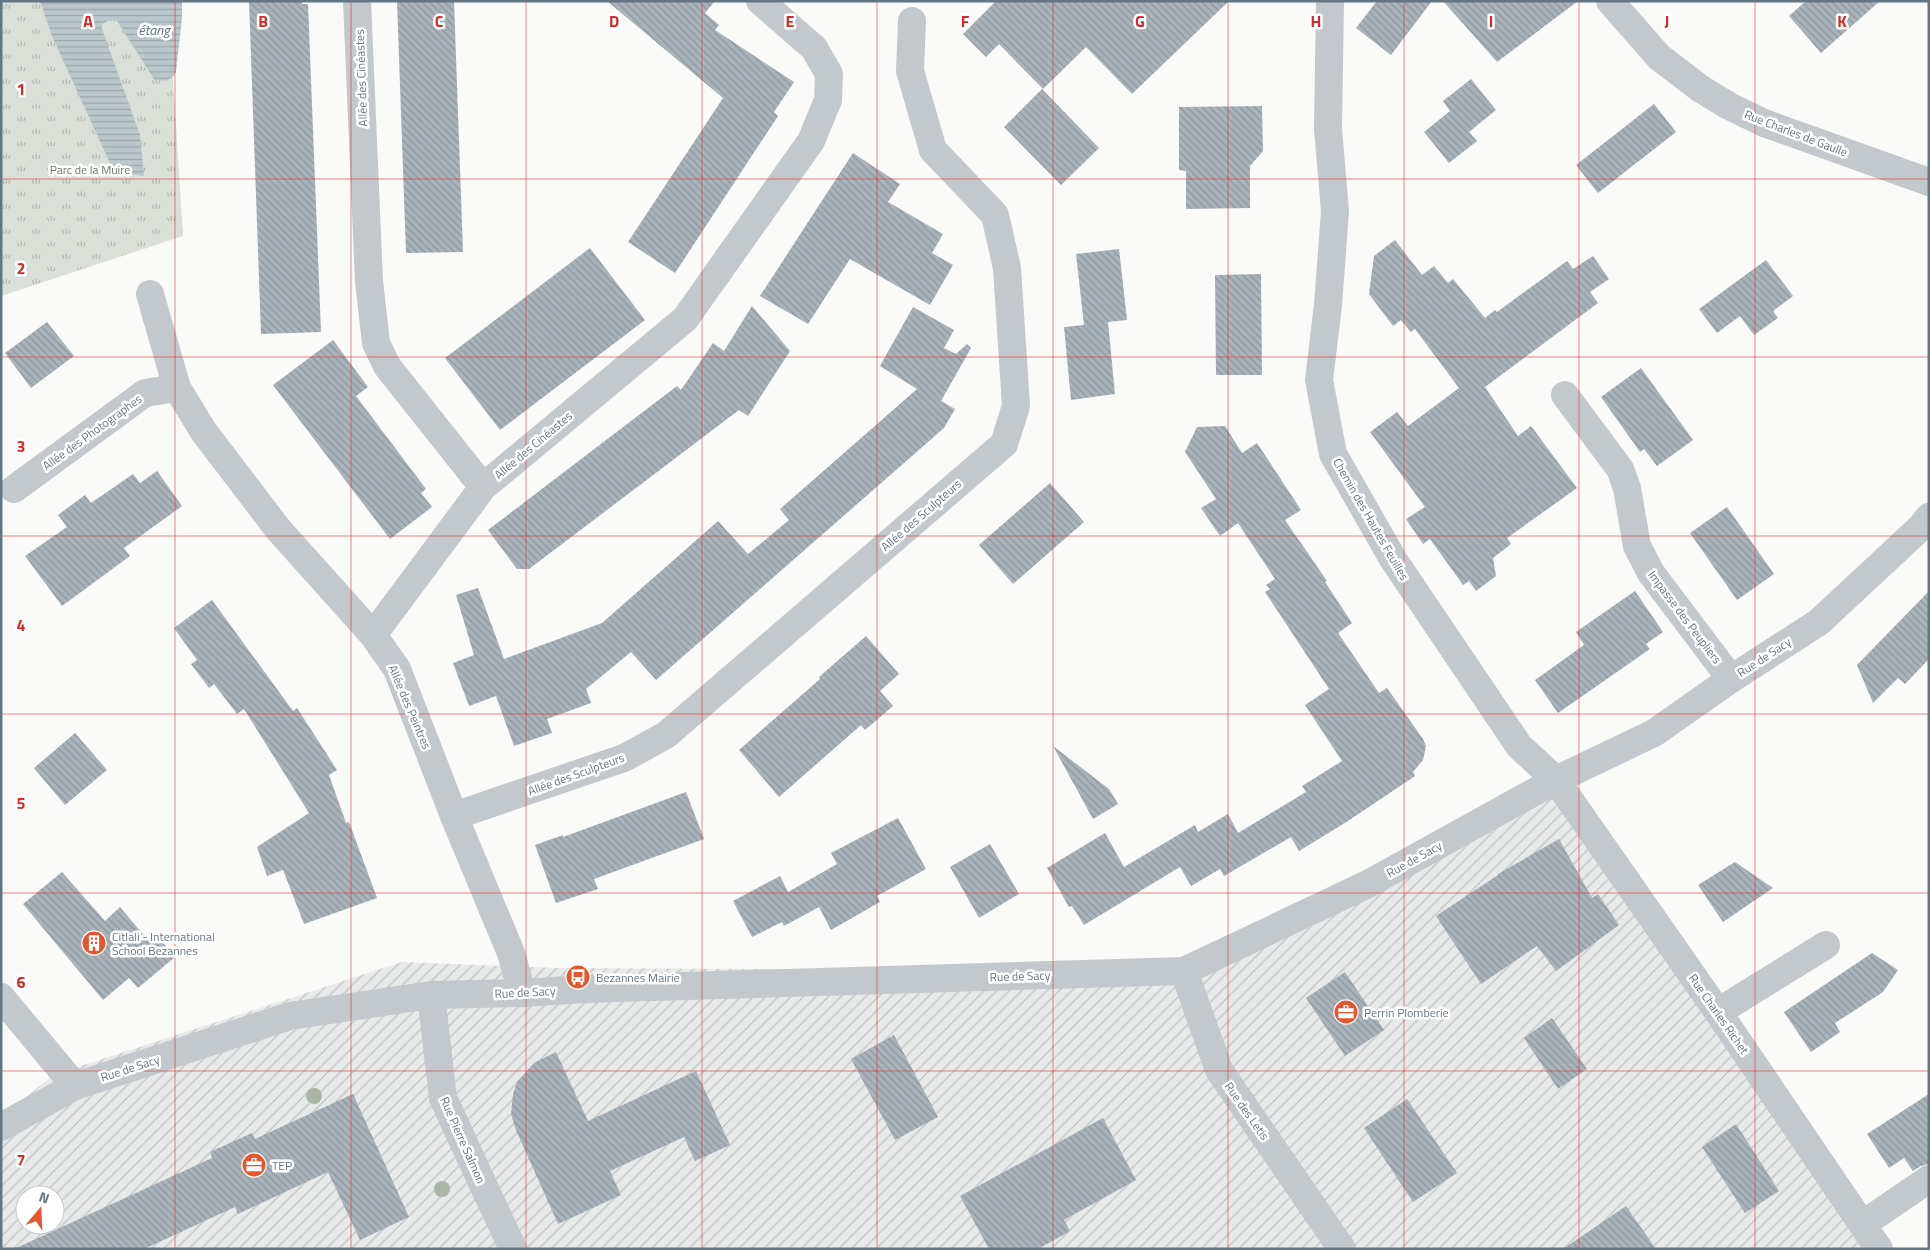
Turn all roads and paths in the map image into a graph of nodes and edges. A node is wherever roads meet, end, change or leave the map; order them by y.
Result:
1 (358, 1) edge
2 (760, 1) edge
3 (1330, 1) edge
4 (1610, 1) edge
5 (912, 21) dead end
6 (1929, 182) edge
7 (150, 294) dead end
8 (177, 388) junction
9 (1565, 395) dead end
10 (483, 486) junction
11 (14, 489) dead end
12 (1926, 527) edge
13 (373, 635) junction
14 (1732, 679) junction
15 (1556, 780) junction
16 (454, 816) junction
17 (1826, 944) dead end
18 (1184, 971) junction
19 (522, 993) junction
20 (432, 995) junction
21 (1, 997) edge
22 (1718, 1012) junction
23 (75, 1086) junction
24 (1, 1127) edge
25 (1929, 1179) edge
26 (1863, 1224) junction
27 (1331, 1245) edge
28 (513, 1249) edge
29 (1879, 1249) edge

1 - 10 street, Allée des Cinéastes
2 - 10 street, Allée des Cinéastes
3 - 15 street, Chemin des Hautes Feuilles
4 - 6 street, Rue Charles de Gaulle
5 - 16 street, Allée des Sculpteurs
7 - 8 street, Allée des Peintres
8 - 11 street, Allée des Photographes
8 - 13 street, Allée des Peintres
9 - 14 street, Impasse des Peupliers
10 - 13 street
12 - 14 street, Rue de Sacy
13 - 16 street, Allée des Peintres
14 - 15 street, Rue de Sacy
15 - 18 street, Rue de Sacy
15 - 22 street, Rue Charles Richet
16 - 19 street, Allée des Peintres
17 - 22 street
18 - 19 street, Rue de Sacy
18 - 27 street, Rue des Letis
19 - 20 street, Rue de Sacy
20 - 23 street, Rue de Sacy
20 - 28 street, Rue Pierre Salmon
21 - 23 street
22 - 26 street, Rue Charles Richet
23 - 24 street, Rue de Sacy
25 - 26 street
26 - 29 street, Rue Charles Richet

